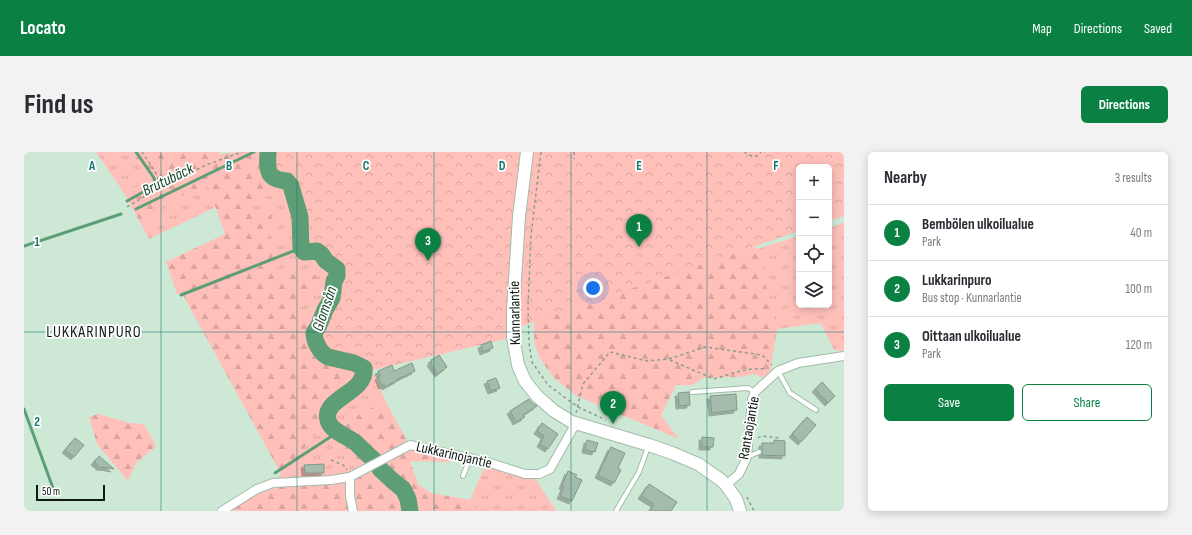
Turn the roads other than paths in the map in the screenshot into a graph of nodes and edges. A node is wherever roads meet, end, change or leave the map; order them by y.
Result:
1 (527, 152) edge
2 (844, 356) edge
3 (778, 371) junction
4 (692, 392) dead end
5 (755, 392) junction
6 (816, 410) dead end
7 (576, 423) junction
8 (649, 445) junction
9 (760, 452) dead end
10 (747, 457) junction
11 (471, 458) junction
12 (463, 476) dead end
13 (350, 477) junction
14 (726, 485) junction
15 (222, 511) edge
16 (353, 511) edge
17 (616, 511) edge
18 (740, 511) edge

1 - 7 main road, Kunnarlantie
2 - 3 street, Rantaojantie
3 - 5 street, Rantaojantie
3 - 6 lane
4 - 5 lane
5 - 10 street, Rantaojantie
7 - 8 main road, Kunnarlantie
7 - 11 street, Lukkarinojantie
8 - 14 main road, Kunnarlantie
8 - 17 lane
9 - 10 lane
10 - 14 street, Rantaojantie
11 - 12 lane
11 - 13 street, Lukkarinojantie
13 - 15 street, Lukkarinojantie
13 - 16 street
14 - 18 main road, Kunnarlantie

